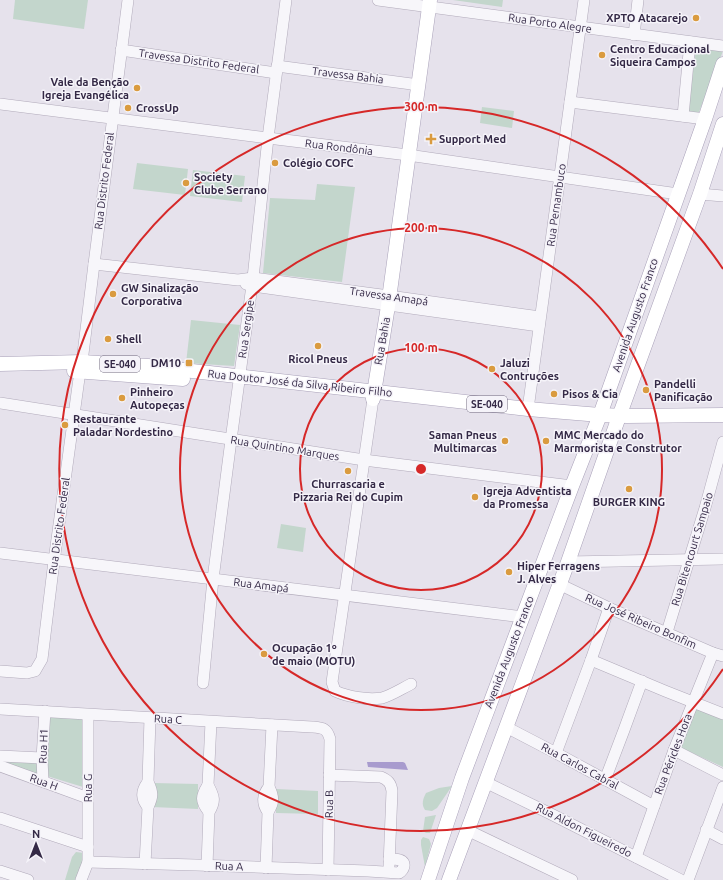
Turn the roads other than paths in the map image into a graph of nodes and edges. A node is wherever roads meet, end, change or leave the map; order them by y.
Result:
1 (128, 0) edge
2 (286, 0) edge
3 (378, 0) edge
4 (584, 0) edge
5 (638, 0) edge
6 (429, 4) edge
7 (580, 28) junction
8 (634, 34) junction
9 (690, 42) junction
10 (723, 46) edge
11 (121, 50) junction
12 (723, 64) edge
13 (277, 69) junction
14 (419, 84) junction
15 (570, 102) junction
16 (0, 104) edge
17 (682, 116) junction
18 (112, 118) junction
19 (705, 119) junction
20 (723, 124) edge
21 (268, 138) junction
22 (408, 155) junction
23 (560, 177) junction
24 (678, 194) junction
25 (700, 194) junction
26 (723, 196) edge
27 (94, 264) junction
28 (253, 282) junction
29 (388, 301) junction
30 (540, 321) junction
31 (0, 364) edge
32 (81, 366) junction
33 (0, 373) edge
34 (239, 381) junction
35 (373, 395) junction
36 (0, 403) edge
37 (528, 409) junction
38 (74, 415) junction
39 (723, 415) edge
40 (598, 419) junction
41 (618, 420) junction
42 (723, 424) edge
43 (231, 440) junction
44 (723, 442) edge
45 (364, 460) junction
46 (572, 486) junction
47 (0, 554) edge
48 (723, 559) edge
49 (689, 560) junction
50 (54, 561) junction
51 (568, 562) junction
52 (213, 579) junction
53 (559, 584) junction
54 (344, 595) junction
55 (609, 608) junction
56 (522, 617) junction
57 (667, 632) junction
58 (718, 654) edge
59 (591, 660) junction
60 (0, 671) edge
61 (642, 681) junction
62 (202, 682) dead end
63 (410, 684) dead end
64 (693, 702) junction
65 (0, 709) edge
66 (45, 712) junction
67 (723, 714) edge
68 (88, 715) junction
69 (150, 718) junction
70 (211, 722) junction
71 (272, 725) junction
72 (506, 727) junction
73 (330, 739) joint
74 (674, 750) junction
75 (556, 753) junction
76 (0, 756) edge
77 (42, 758) junction
78 (0, 766) edge
79 (329, 775) junction
80 (723, 775) edge
81 (605, 780) junction
82 (43, 781) junction
83 (485, 782) junction
84 (723, 787) edge
85 (88, 798) junction
86 (654, 806) junction
87 (0, 818) edge
88 (467, 830) junction
89 (706, 830) junction
90 (723, 839) edge
91 (88, 846) junction
92 (636, 857) junction
93 (88, 862) junction
94 (145, 864) junction
95 (207, 866) junction
96 (266, 868) junction
97 (328, 870) junction
98 (0, 871) edge
99 (28, 880) edge
100 (81, 880) edge
101 (428, 880) edge
102 (449, 880) edge
103 (572, 880) edge
104 (681, 880) edge
105 (688, 880) edge

1 - 11 street, Rua Distrito Federal
2 - 13 street, Rua Sergipe
3 - 6 street, Rua Porto Alegre
4 - 7 street, Rua Pernambuco
5 - 8 street
6 - 7 street, Rua Porto Alegre
6 - 14 main road, Rua Bahia
7 - 8 street, Rua Porto Alegre
7 - 15 street, Rua Pernambuco
8 - 9 street, Rua Porto Alegre
9 - 10 street, Rua Porto Alegre
9 - 17 street
11 - 13 street, Travessa Distrito Federal
11 - 18 street, Rua Distrito Federal
12 - 19 main road, Avenida Augusto Franco
13 - 14 street, Travessa Bahia
13 - 21 street, Rua Sergipe
14 - 22 main road, Rua Bahia
15 - 17 street
15 - 23 street, Rua Pernambuco
16 - 18 street, Rua Rondônia
17 - 19 street
18 - 21 street, Rua Rondônia
18 - 27 street, Rua Distrito Federal
19 - 24 main road, Avenida Augusto Franco
20 - 25 main road, Avenida Augusto Franco
21 - 22 street, Rua Rondônia
21 - 28 street, Rua Sergipe
22 - 23 street, Rua Rondônia
22 - 29 main road, Rua Bahia
23 - 24 street, Rua Rondônia
23 - 30 street, Rua Pernambuco
24 - 40 main road, Avenida Augusto Franco
25 - 26 street
25 - 41 main road, Avenida Augusto Franco
27 - 28 street, Travessa Amapá
27 - 32 street, Rua Distrito Federal
28 - 29 street, Travessa Amapá
28 - 34 street, Rua Sergipe
29 - 30 street, Travessa Amapá
29 - 35 main road, Rua Bahia
30 - 37 street, Rua Pernambuco
31 - 32 main road, Rua Doutor José da Silva Ribeiro Filho / SE-040
32 - 33 main road, Rua Doutor José da Silva Ribeiro Filho / SE-040
32 - 34 main road, Rua Doutor José da Silva Ribeiro Filho / SE-040
32 - 38 street, Rua Distrito Federal
34 - 35 main road, Rua Doutor José da Silva Ribeiro Filho / SE-040
34 - 43 street, Rua Sergipe
35 - 37 main road, Rua Doutor José da Silva Ribeiro Filho / SE-040
35 - 40 main road, Rua Doutor José da Silva Ribeiro Filho / SE-040
35 - 45 street, Rua Bahia
36 - 38 street, Rua Quintino Marques
37 - 40 main road, Rua Doutor José da Silva Ribeiro Filho / SE-040
38 - 43 street, Rua Quintino Marques
38 - 50 street, Rua Distrito Federal
39 - 41 main road, SE-040
40 - 41 main road, SE-040
40 - 46 main road, Avenida Augusto Franco
41 - 42 main road, SE-040
41 - 51 main road, Avenida Augusto Franco
43 - 45 street, Rua Quintino Marques
43 - 52 street, Rua Sergipe
44 - 49 street, Rua Bitencourt Sampaio
45 - 46 street, Rua Quintino Marques
45 - 54 street, Rua Bahia
46 - 56 main road, Avenida Augusto Franco
47 - 50 street, Rua Amapá
48 - 49 street
49 - 51 street
49 - 57 street, Rua Bitencourt Sampaio
50 - 52 street, Rua Amapá
50 - 60 street, Rua Distrito Federal
51 - 53 main road, Avenida Augusto Franco
52 - 54 street, Rua Amapá
52 - 62 street, Rua Sergipe
53 - 55 street, Rua José Ribeiro Bonfim
53 - 72 main road, Avenida Augusto Franco
54 - 56 street, Rua Amapá
54 - 63 street, Rua Bahia
55 - 57 street, Rua José Ribeiro Bonfim
55 - 59 street
56 - 101 main road, Avenida Augusto Franco
57 - 58 street, Rua José Ribeiro Bonfim
58 - 64 street, Rua Péricles Hora
59 - 61 street
59 - 75 street
61 - 64 street
61 - 81 street
64 - 67 street
64 - 74 street, Rua Péricles Hora
65 - 66 street, Rua C
66 - 68 street, Rua C
66 - 77 street, Rua H1
68 - 69 street, Rua C
68 - 85 street, Rua G
69 - 70 street, Rua C
69 - 94 street
70 - 71 street, Rua C
70 - 95 street
71 - 73 street, Rua C
71 - 96 street
72 - 75 street, Rua Carlos Cabral
72 - 83 main road, Avenida Augusto Franco
73 - 79 street, Rua B
74 - 80 street
74 - 86 street, Rua Péricles Hora
75 - 81 street, Rua Carlos Cabral
76 - 77 street, Rua H
77 - 82 street, Rua H1
78 - 82 street, Rua H
79 - 97 street, Rua B
79 - 97 street, Rua A
81 - 86 street, Rua Carlos Cabral
82 - 85 street, Rua H
83 - 88 main road, Avenida Augusto Franco
83 - 92 street, Rua Aldon Figueiredo
84 - 89 street
85 - 91 street, Rua G
86 - 92 street, Rua Péricles Hora
87 - 91 street
88 - 102 main road, Avenida Augusto Franco
88 - 103 street
89 - 90 street
89 - 105 street
91 - 93 street, Rua G
92 - 104 street, Rua Aldon Figueiredo
93 - 94 street, Rua A
93 - 100 street
94 - 95 street, Rua A
95 - 96 street, Rua A
96 - 97 street, Rua A
98 - 99 street

